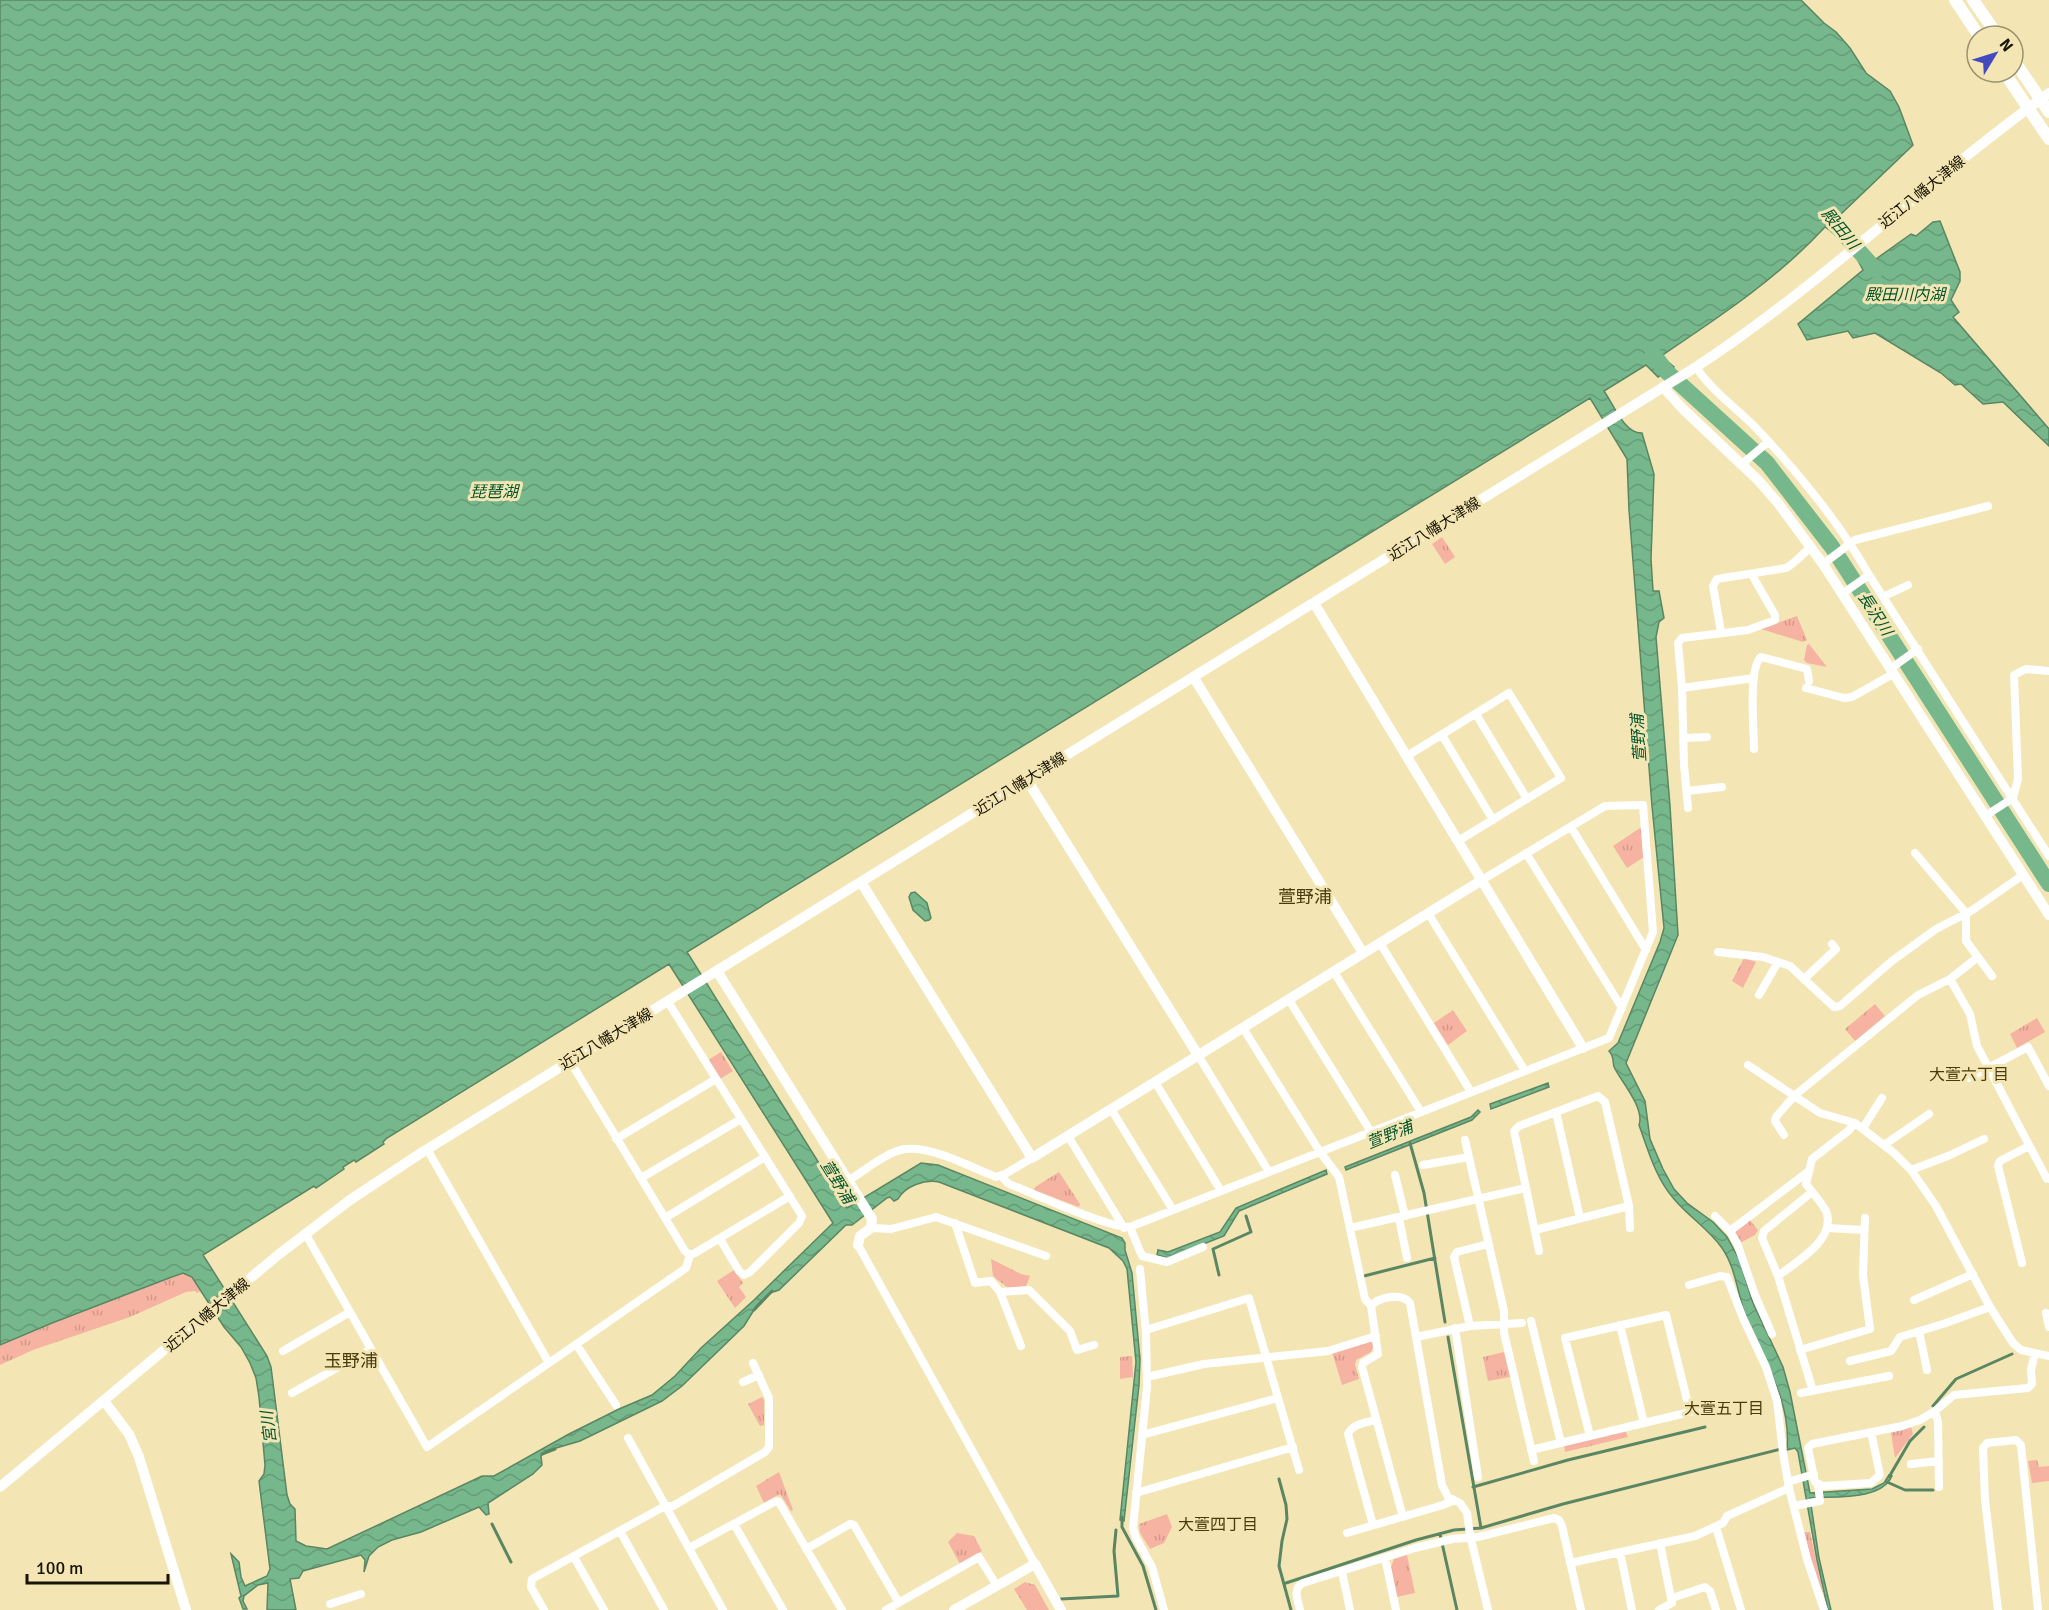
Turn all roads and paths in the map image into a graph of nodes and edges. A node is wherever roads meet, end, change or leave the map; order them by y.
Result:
1 (1955, 0) edge
2 (1973, 0) edge
3 (1972, 24) edge
4 (1990, 24) edge
5 (2025, 77) edge
6 (2012, 84) edge
7 (2049, 93) edge
8 (2049, 112) edge
9 (2046, 135) edge
10 (1692, 370) junction
11 (1665, 386) junction
12 (1767, 443) junction
13 (1745, 462) junction
14 (1988, 506) dead end
15 (1848, 545) junction
16 (1810, 548) junction
17 (1825, 562) junction
18 (1752, 575) junction
19 (1867, 577) junction
20 (1908, 585) dead end
21 (1844, 593) junction
22 (1883, 597) junction
23 (1314, 603) junction
24 (1721, 632) junction
25 (1916, 651) junction
26 (1892, 670) junction
27 (2049, 671) edge
28 (1194, 678) junction
29 (1754, 678) junction
30 (1682, 688) junction
31 (1476, 714) junction
32 (1442, 735) junction
33 (1707, 737) dead end
34 (1684, 738) junction
35 (1754, 749) dead end
36 (1407, 756) junction
37 (1028, 780) junction
38 (1722, 787) dead end
39 (1688, 791) junction
40 (1527, 799) junction
41 (2011, 799) junction
42 (1689, 808) dead end
43 (1987, 815) junction
44 (1493, 820) junction
45 (1570, 827) junction
46 (1458, 841) junction
47 (1526, 853) junction
48 (1915, 853) dead end
49 (2049, 856) edge
50 (2023, 875) junction
51 (1482, 880) junction
52 (861, 882) junction
53 (1428, 913) junction
54 (1966, 914) junction
55 (2049, 915) edge
56 (1380, 943) junction
57 (1832, 944) dead end
58 (1646, 950) junction
59 (1718, 952) dead end
60 (1364, 953) junction
61 (1978, 957) junction
62 (1778, 962) junction
63 (1334, 972) junction
64 (713, 974) junction
65 (1992, 976) dead end
66 (1804, 979) junction
67 (1950, 979) junction
68 (1759, 995) dead end
69 (1288, 999) junction
70 (668, 1002) junction
71 (1622, 1008) junction
72 (1243, 1028) junction
73 (1583, 1048) junction
74 (1198, 1055) junction
75 (570, 1061) junction
76 (1748, 1065) dead end
77 (1988, 1068) junction
78 (1525, 1071) junction
79 (1969, 1078) dead end
80 (716, 1079) junction
81 (1155, 1082) junction
82 (2049, 1086) edge
83 (1472, 1092) junction
84 (1794, 1096) junction
85 (1882, 1098) dead end
86 (1111, 1109) junction
87 (1421, 1112) junction
88 (1556, 1112) junction
89 (1929, 1114) dead end
90 (741, 1119) junction
91 (1859, 1126) junction
92 (1371, 1132) junction
93 (1784, 1135) dead end
94 (1068, 1136) junction
95 (616, 1139) junction
96 (1984, 1139) dead end
97 (1465, 1140) dead end
98 (1884, 1145) junction
99 (2029, 1146) junction
100 (427, 1149) junction
101 (1320, 1152) junction
102 (765, 1157) junction
103 (1469, 1157) junction
104 (1032, 1158) junction
105 (1423, 1165) dead end
106 (1911, 1170) junction
107 (1809, 1171) junction
108 (1269, 1172) junction
109 (1001, 1176) junction
110 (1395, 1176) dead end
111 (641, 1178) junction
112 (2049, 1179) edge
113 (848, 1180) junction
114 (1526, 1188) junction
115 (1221, 1191) junction
116 (1812, 1192) junction
117 (790, 1196) junction
118 (1478, 1199) junction
119 (1629, 1206) junction
120 (1173, 1210) junction
121 (1715, 1216) dead end
122 (1402, 1217) junction
123 (665, 1218) junction
124 (1580, 1218) junction
125 (1865, 1218) dead end
126 (955, 1223) junction
127 (1127, 1227) junction
128 (871, 1228) junction
129 (1350, 1228) junction
130 (1630, 1228) dead end
131 (1827, 1228) junction
132 (1535, 1230) junction
133 (1864, 1230) junction
134 (1730, 1231) junction
135 (305, 1233) junction
136 (720, 1239) junction
137 (1488, 1244) junction
138 (858, 1245) joint
139 (1203, 1247) dead end
140 (1539, 1251) dead end
141 (690, 1255) junction
142 (1046, 1256) dead end
143 (1407, 1258) dead end
144 (2022, 1263) dead end
145 (1140, 1269) dead end
146 (1973, 1274) junction
147 (1778, 1276) junction
148 (1689, 1285) dead end
149 (1000, 1292) junction
150 (1914, 1300) dead end
151 (1371, 1306) junction
152 (1990, 1306) junction
153 (350, 1312) junction
154 (2046, 1313) dead end
155 (1504, 1324) junction
156 (1620, 1325) junction
157 (1470, 1326) junction
158 (2049, 1327) edge
159 (1455, 1328) junction
160 (1146, 1330) junction
161 (1919, 1331) junction
162 (1772, 1334) dead end
163 (1376, 1336) junction
164 (1416, 1337) junction
165 (576, 1344) junction
166 (1094, 1345) dead end
167 (1021, 1346) dead end
168 (371, 1349) junction
169 (1800, 1350) junction
170 (283, 1351) dead end
171 (2035, 1353) junction
172 (1266, 1356) junction
173 (2049, 1356) edge
174 (1850, 1360) dead end
175 (549, 1363) junction
176 (753, 1363) dead end
177 (1927, 1370) dead end
178 (759, 1375) junction
179 (1888, 1376) dead end
180 (1147, 1377) junction
181 (743, 1382) dead end
182 (1813, 1391) junction
183 (292, 1393) dead end
184 (1801, 1393) dead end
185 (1278, 1398) junction
186 (104, 1401) junction
187 (616, 1405) dead end
188 (1711, 1407) dead end
189 (1935, 1411) junction
190 (1690, 1412) junction
191 (1376, 1420) junction
192 (1644, 1423) junction
193 (1871, 1432) junction
194 (1142, 1435) junction
195 (1590, 1436) junction
196 (628, 1438) dead end
197 (1561, 1443) junction
198 (1293, 1447) junction
199 (1531, 1450) junction
200 (1534, 1461) dead end
201 (1939, 1461) junction
202 (1911, 1464) dead end
203 (1299, 1470) dead end
204 (1807, 1476) junction
205 (1478, 1477) dead end
206 (1789, 1485) junction
207 (0, 1487) edge
208 (1939, 1487) dead end
209 (1136, 1493) junction
210 (1815, 1496) junction
211 (1454, 1500) junction
212 (665, 1506) junction
213 (1794, 1506) junction
214 (1403, 1517) junction
215 (734, 1524) junction
216 (1373, 1525) junction
217 (1716, 1527) junction
218 (620, 1531) junction
219 (1347, 1533) dead end
220 (1471, 1536) junction
221 (1660, 1543) junction
222 (689, 1548) junction
223 (806, 1549) junction
224 (1620, 1552) junction
225 (574, 1557) junction
226 (1385, 1558) junction
227 (1570, 1563) junction
228 (1035, 1564) junction
229 (1342, 1572) junction
230 (997, 1586) junction
231 (361, 1594) dead end
232 (1672, 1598) junction
233 (898, 1603) junction
234 (335, 1605) edge
235 (186, 1610) edge
236 (544, 1610) edge
237 (604, 1610) edge
238 (664, 1610) edge
239 (723, 1610) edge
240 (783, 1610) edge
241 (842, 1610) edge
242 (886, 1610) edge
243 (954, 1610) edge
244 (1061, 1610) edge
245 (1164, 1610) edge
246 (1300, 1610) edge
247 (1350, 1610) edge
248 (1396, 1610) edge
249 (1488, 1610) edge
250 (1581, 1610) edge
251 (1632, 1610) edge
252 (1659, 1610) edge
253 (1716, 1610) edge
254 (1741, 1610) edge
255 (1824, 1610) edge
256 (1998, 1610) edge
257 (2038, 1610) edge

1 - 3 main road
2 - 4 main road
5 - 8 main road
6 - 9 main road
7 - 10 street, 近江八幡大津線
10 - 11 street, 近江八幡大津線
10 - 12 street
11 - 13 street
11 - 23 street, 近江八幡大津線
12 - 13 street
12 - 15 street
13 - 16 street
14 - 15 street
15 - 17 street
15 - 19 street
16 - 17 street
16 - 18 street
17 - 21 street
18 - 24 street
18 - 24 street
19 - 21 street
19 - 22 street
20 - 22 street
21 - 26 street
22 - 25 street
23 - 28 street, 近江八幡大津線
23 - 36 street
24 - 30 street
25 - 26 street
25 - 41 street
26 - 29 street
26 - 43 street
27 - 41 street
28 - 37 street, 近江八幡大津線
28 - 60 street
29 - 30 street
29 - 35 street
30 - 34 street
31 - 32 street
31 - 40 street
31 - 40 street
32 - 36 street
32 - 44 street
33 - 34 street
34 - 39 street
36 - 46 street
37 - 52 street, 近江八幡大津線
37 - 74 street
38 - 39 street
39 - 42 street
40 - 44 street
41 - 43 street
41 - 49 street
43 - 50 street
44 - 46 street
45 - 47 street
45 - 58 street
45 - 58 street
46 - 51 street
47 - 51 street
47 - 71 street
48 - 54 street
50 - 54 street
50 - 55 street
51 - 53 street
51 - 73 street
52 - 64 street, 近江八幡大津線
52 - 104 street
53 - 56 street
53 - 78 street
54 - 61 street
54 - 66 street
56 - 60 street
56 - 83 street
57 - 66 street
58 - 71 street
59 - 62 street
60 - 63 street
61 - 65 street
61 - 67 street
62 - 66 street
62 - 68 street
63 - 69 street
63 - 87 street
64 - 70 street, 近江八幡大津線
64 - 113 street
67 - 77 street
67 - 84 street
69 - 72 street
69 - 92 street
70 - 75 street, 近江八幡大津線
70 - 80 street
71 - 73 street
72 - 74 street
72 - 101 street
73 - 78 street
74 - 81 street
74 - 108 street
75 - 95 street
75 - 100 street, 近江八幡大津線
76 - 84 street
77 - 79 street
77 - 82 street
77 - 99 street
78 - 83 street
80 - 90 street
80 - 95 street
81 - 86 street
81 - 115 street
83 - 87 street
84 - 91 street
84 - 93 street
85 - 91 street
86 - 94 street
86 - 120 street
87 - 92 street
88 - 114 street
88 - 119 street
88 - 124 street
89 - 98 street
90 - 102 street
90 - 111 street
91 - 98 street
91 - 107 street
92 - 101 street
94 - 104 street
94 - 127 street
95 - 111 street
96 - 106 street
97 - 103 street
98 - 106 street
99 - 112 street
99 - 144 street
100 - 135 street, 近江八幡大津線
100 - 175 street
101 - 108 street
101 - 129 street
102 - 117 street
102 - 123 street
103 - 105 street
103 - 118 street
104 - 109 street
106 - 146 street
107 - 116 street
107 - 134 street
108 - 115 street
109 - 113 street
109 - 127 street
110 - 122 street
111 - 123 street
113 - 128 street
114 - 118 street
114 - 132 street
115 - 120 street
116 - 131 street
116 - 147 street
117 - 136 street
117 - 136 street
118 - 122 street
118 - 137 street
119 - 124 street
119 - 130 street
120 - 127 street
121 - 134 street
122 - 129 street
122 - 143 street
123 - 141 street
124 - 132 street
125 - 133 street
126 - 128 street
126 - 142 street
126 - 149 street
127 - 139 street
128 - 138 street
129 - 151 street
131 - 133 street
131 - 147 street
132 - 140 street
133 - 169 street
134 - 162 street
135 - 153 street
135 - 186 street, 近江八幡大津線
136 - 141 street
137 - 155 street
137 - 157 street
138 - 228 street
141 - 165 street
145 - 160 street
146 - 150 street
146 - 152 street
147 - 169 street
148 - 206 street
149 - 166 street
149 - 167 street
151 - 163 street
151 - 164 street
152 - 161 street
152 - 171 street
153 - 168 street
153 - 170 street
154 - 158 street
155 - 157 street
155 - 197 street
155 - 199 street
156 - 190 street
156 - 192 street
156 - 195 street
157 - 159 street
159 - 164 street
159 - 205 street
160 - 172 street
160 - 180 street
161 - 174 street
161 - 177 street
163 - 172 street
163 - 191 street
164 - 211 street
165 - 175 street
165 - 187 street
168 - 175 street
168 - 183 street
169 - 182 street
171 - 173 street
171 - 189 street
172 - 180 street
172 - 185 street
176 - 178 street
178 - 181 street
178 - 212 street
179 - 182 street
180 - 194 street
182 - 184 street
185 - 194 street
185 - 198 street
186 - 207 street, 近江八幡大津線
186 - 235 street
188 - 190 street
189 - 193 street
189 - 201 street
190 - 192 street
191 - 214 street
191 - 216 street
192 - 195 street
193 - 204 street
193 - 210 street
194 - 209 street
195 - 197 street
196 - 212 street
197 - 199 street
198 - 203 street
198 - 209 street
199 - 200 street
201 - 202 street
201 - 208 street
204 - 206 street
204 - 210 street
206 - 213 street
206 - 217 street
209 - 245 street
210 - 213 street
211 - 214 street
211 - 220 street
212 - 218 street
212 - 222 street
213 - 255 street
214 - 216 street
215 - 222 street
215 - 223 street
215 - 240 street
216 - 219 street
217 - 221 street
217 - 254 street
218 - 225 street
218 - 238 street
220 - 226 street
220 - 227 street
220 - 249 street
221 - 224 street
221 - 232 street
222 - 239 street
223 - 233 street
223 - 241 street
224 - 227 street
224 - 251 street
225 - 236 street
225 - 237 street
226 - 229 street
226 - 248 street
227 - 250 street
228 - 230 street
228 - 244 street
229 - 246 street
229 - 247 street
230 - 233 street
230 - 243 street
231 - 234 street
232 - 252 street
232 - 253 street
233 - 242 street
256 - 257 street

